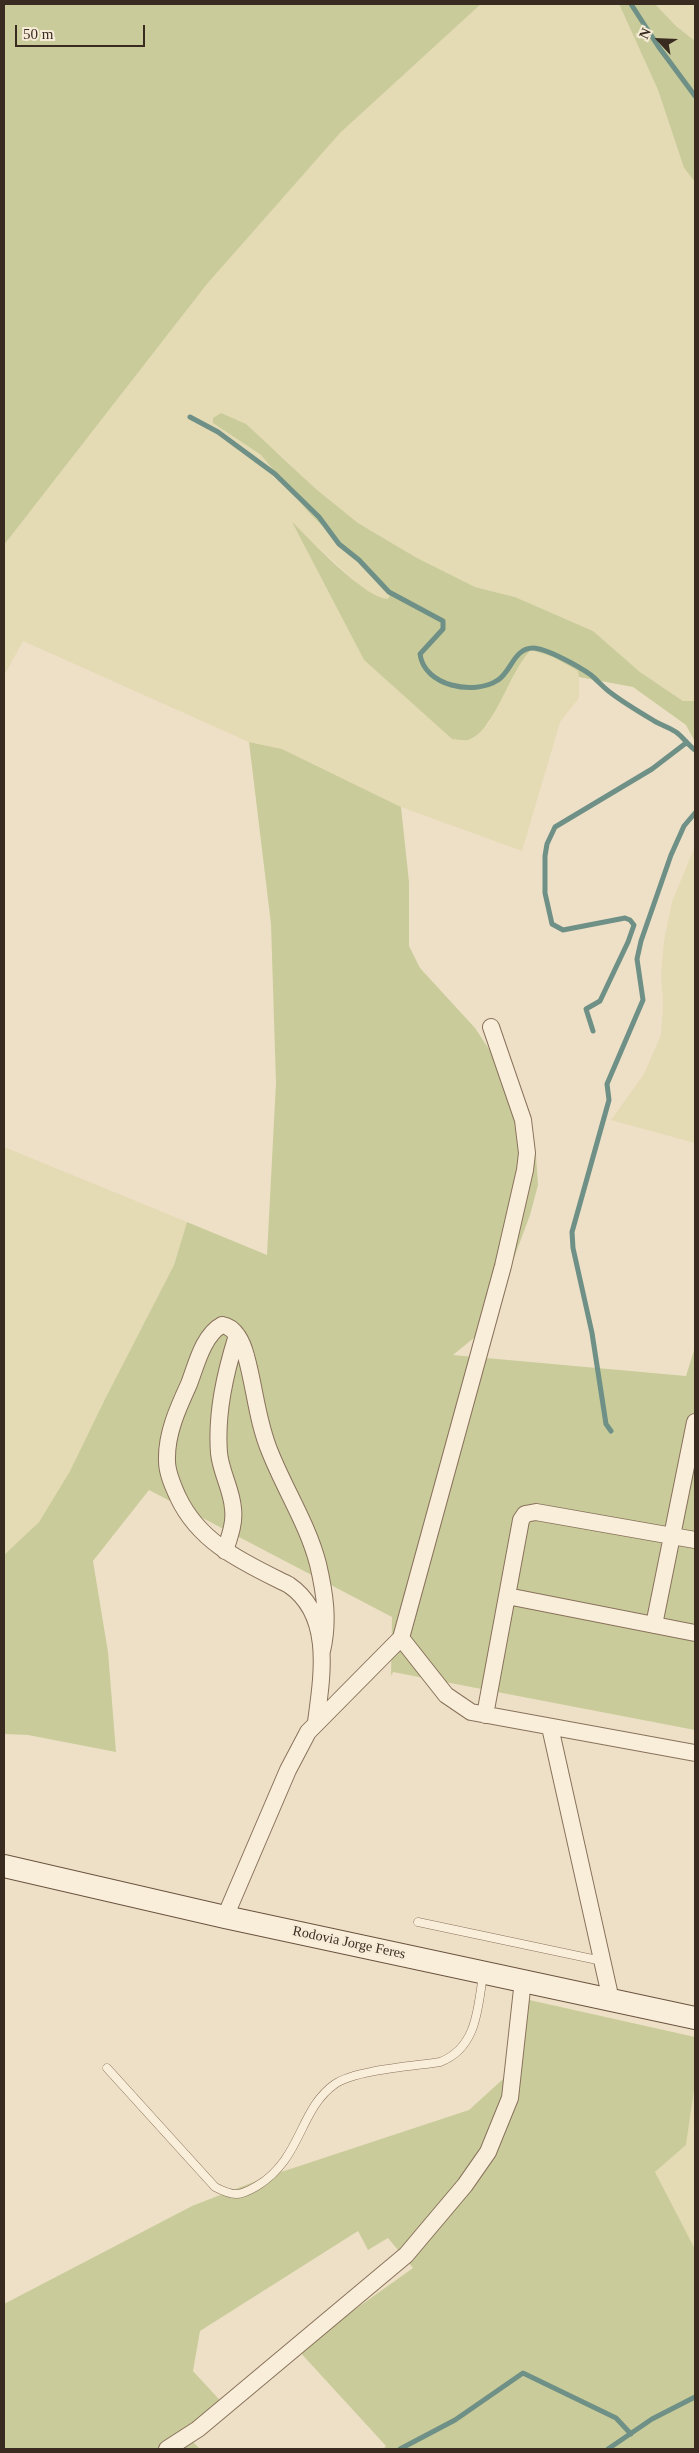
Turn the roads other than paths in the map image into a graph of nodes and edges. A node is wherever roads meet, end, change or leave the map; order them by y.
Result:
1 (491, 1028) dead end
2 (237, 1335) junction
3 (695, 1422) edge
4 (672, 1536) junction
5 (695, 1540) edge
6 (225, 1551) junction
7 (507, 1596) junction
8 (654, 1625) junction
9 (695, 1633) edge
10 (402, 1638) junction
11 (322, 1651) junction
12 (486, 1715) junction
13 (316, 1722) junction
14 (550, 1727) junction
15 (695, 1753) edge
16 (4, 1866) edge
17 (225, 1917) junction
18 (418, 1922) dead end
19 (603, 1961) junction
20 (483, 1972) junction
21 (524, 1980) junction
22 (611, 2000) junction
23 (695, 2018) edge
24 (107, 2068) dead end
25 (167, 2449) edge

1 - 10 street
2 - 6 street
2 - 6 street
2 - 11 street
3 - 4 street
4 - 5 street
4 - 7 street
4 - 8 street
6 - 11 street
7 - 8 street
7 - 12 street
8 - 9 street
10 - 12 street
10 - 13 street
11 - 13 street
12 - 14 street
13 - 17 street
14 - 15 street
14 - 19 street
16 - 17 main road, Rodovia Jorge Feres
17 - 20 main road, Rodovia Jorge Feres
18 - 19 lane
19 - 22 street
20 - 21 main road, Rodovia Jorge Feres
20 - 24 lane
21 - 22 main road, Rodovia Jorge Feres
21 - 25 street
22 - 23 main road, Rodovia Jorge Feres

